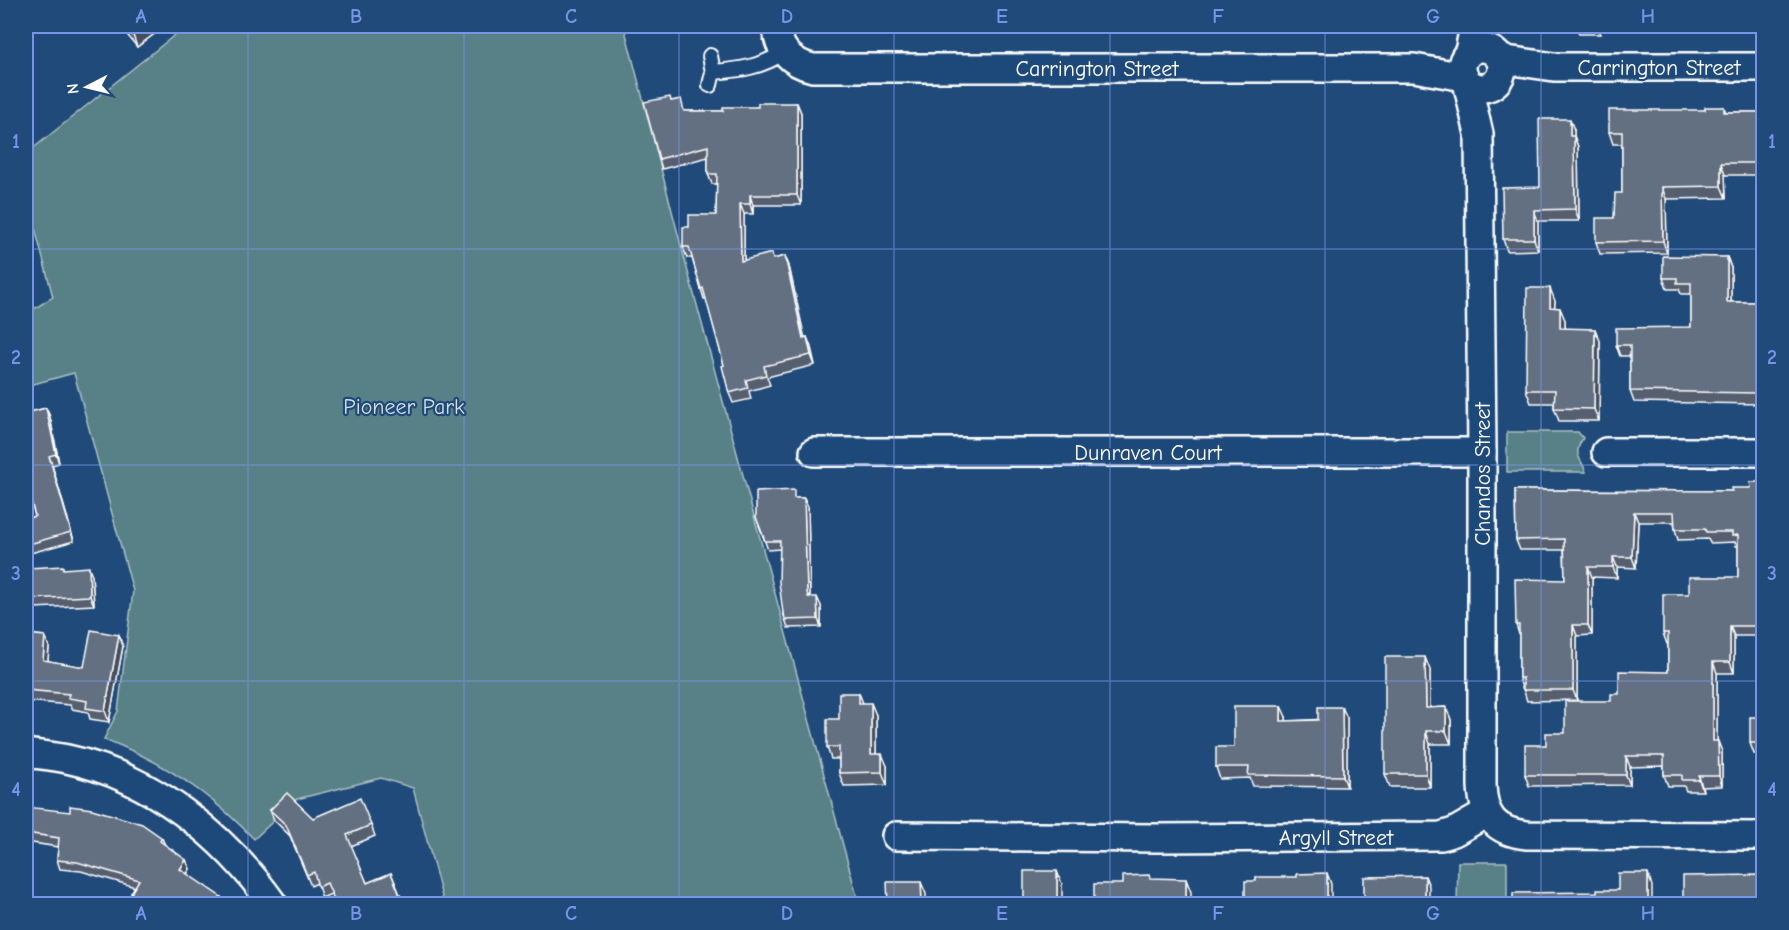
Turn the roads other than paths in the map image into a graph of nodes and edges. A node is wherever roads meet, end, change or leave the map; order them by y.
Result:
1 (778, 26) edge
2 (1474, 26) edge
3 (1487, 26) edge
4 (784, 52) junction
5 (710, 56) dead end
6 (1466, 67) junction
7 (1764, 67) edge
8 (1499, 69) junction
9 (1479, 134) junction
10 (814, 452) dead end
11 (1482, 452) junction
12 (1606, 452) dead end
13 (1764, 452) edge
14 (26, 753) edge
15 (1486, 813) junction
16 (896, 836) dead end
17 (1764, 836) edge
18 (273, 904) edge

1 - 4 street
2 - 6 street
3 - 8 street
4 - 5 lane
4 - 6 street, Carrington Street
6 - 8 street
6 - 8 street
6 - 9 street
7 - 8 street, Carrington Street
8 - 9 street
9 - 11 street, Chandos Street
10 - 11 street, Dunraven Court
11 - 15 street, Chandos Street
12 - 13 street
14 - 18 street
15 - 16 street, Argyll Street
15 - 17 street

